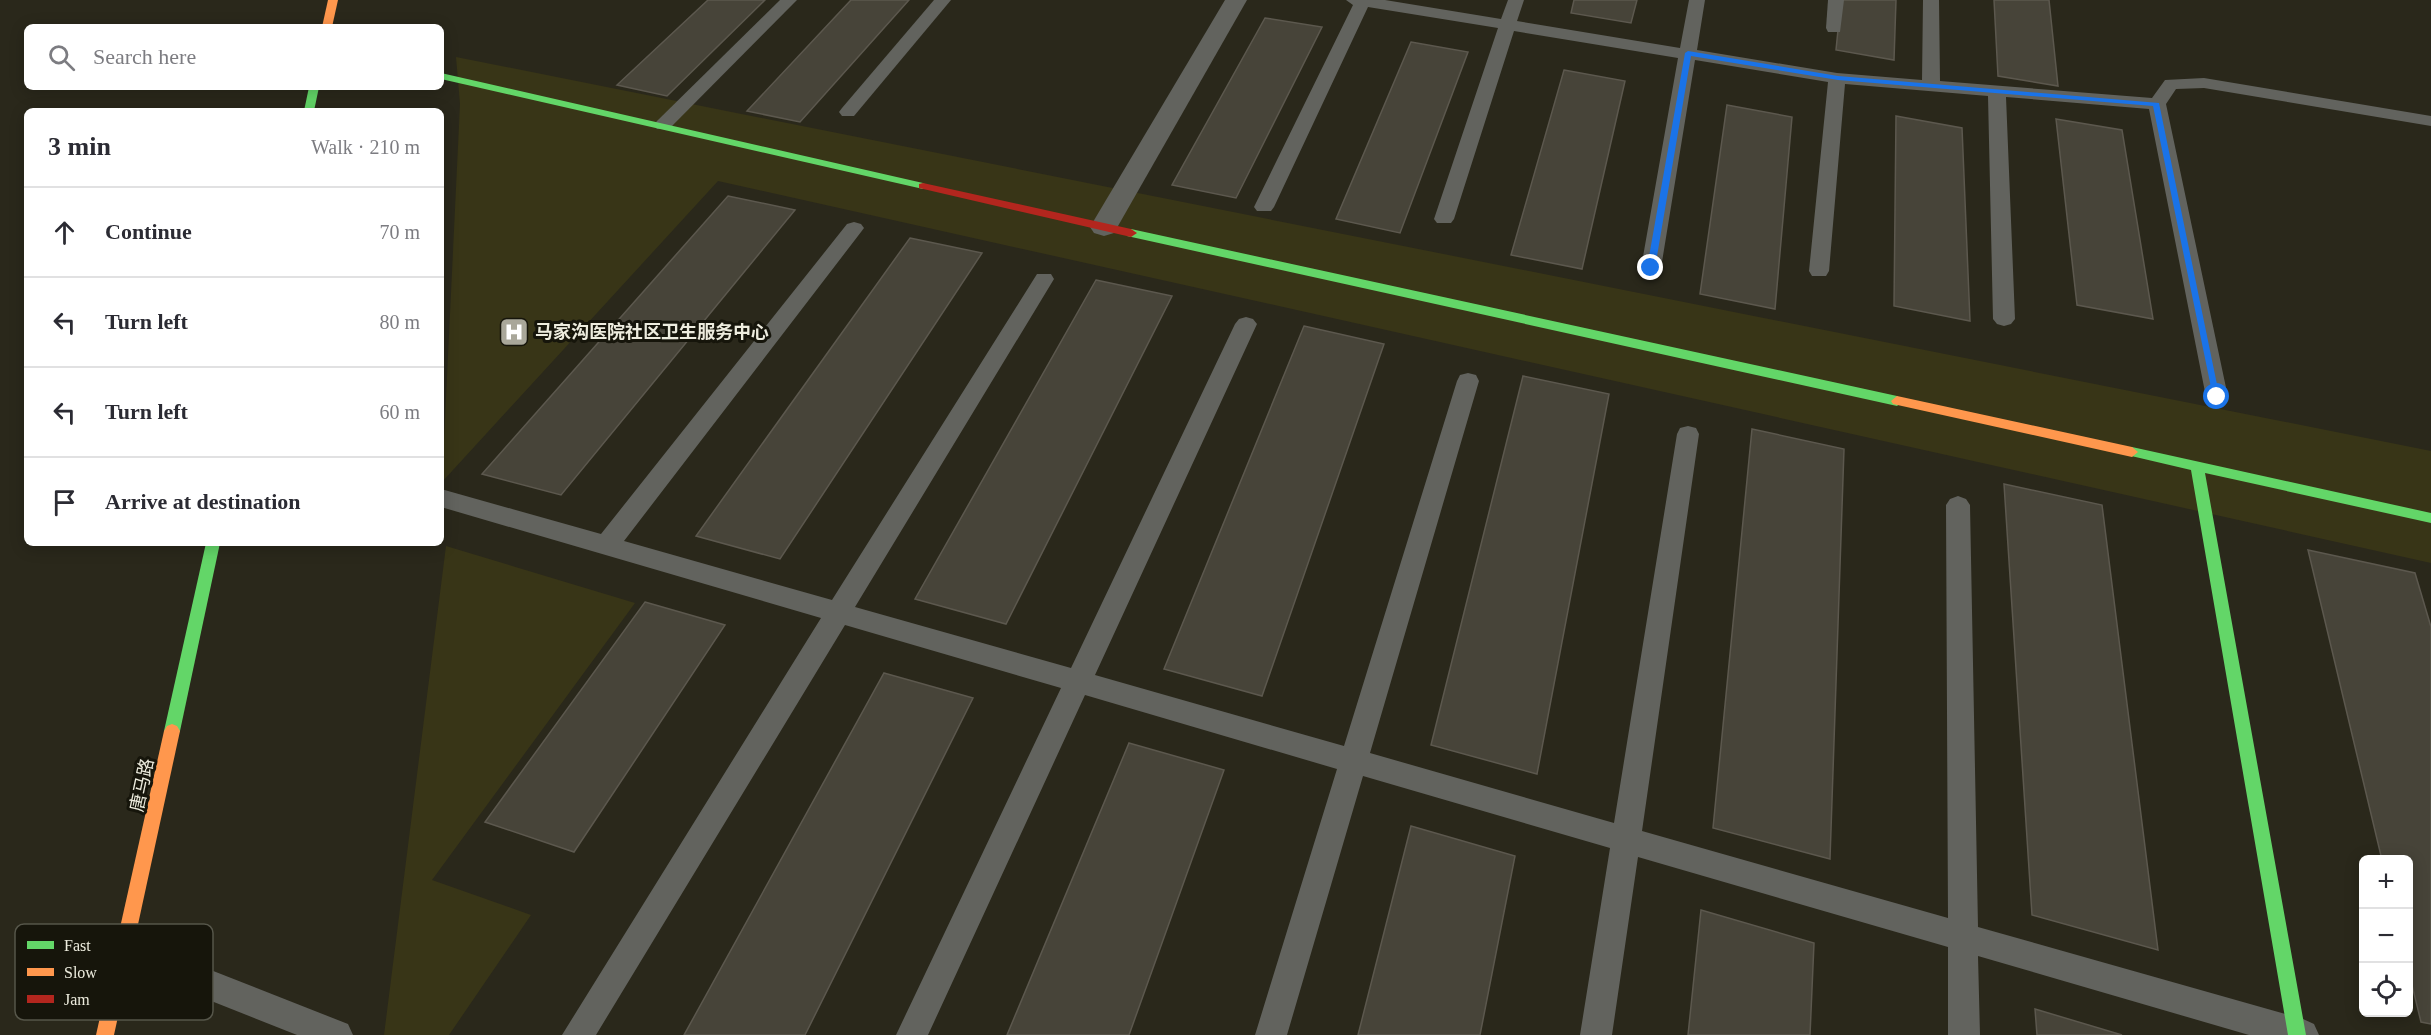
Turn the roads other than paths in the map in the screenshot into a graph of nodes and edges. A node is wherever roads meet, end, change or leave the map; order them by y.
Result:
1 (333, 0) edge
2 (789, 0) edge
3 (943, 0) edge
4 (1236, 0) edge
5 (1360, 0) edge
6 (1516, 0) edge
7 (1697, 0) edge
8 (1836, 0) edge
9 (1931, 0) edge
10 (328, 24) edge
11 (1508, 25) junction
12 (1834, 28) dead end
13 (1688, 53) junction
14 (444, 77) edge
15 (1838, 78) junction
16 (1931, 84) junction
17 (313, 90) edge
18 (1997, 90) junction
19 (2157, 104) junction
20 (310, 108) edge
21 (848, 112) dead end
22 (2431, 121) edge
23 (663, 125) junction
24 (1264, 207) dead end
25 (1444, 219) dead end
26 (1104, 227) junction
27 (854, 228) dead end
28 (1651, 268) dead end
29 (1819, 271) dead end
30 (1044, 279) dead end
31 (2004, 319) dead end
32 (1246, 324) dead end
33 (1468, 381) dead end
34 (2217, 397) dead end
35 (1688, 434) dead end
36 (2197, 467) junction
37 (444, 499) edge
38 (1958, 505) dead end
39 (2431, 518) edge
40 (212, 546) edge
41 (606, 546) junction
42 (838, 613) junction
43 (1078, 682) junction
44 (1353, 761) junction
45 (1626, 840) junction
46 (130, 924) edge
47 (1963, 937) junction
48 (213, 986) edge
49 (108, 1020) edge
50 (2299, 1034) edge
51 (105, 1035) edge
52 (337, 1035) edge
53 (578, 1035) edge
54 (912, 1035) edge
55 (1271, 1035) edge
56 (1596, 1035) edge
57 (1964, 1035) edge

1 - 10 street
2 - 23 lane
3 - 21 lane
4 - 26 street
5 - 11 lane
5 - 24 lane
6 - 11 lane
7 - 13 lane
8 - 12 lane
9 - 16 lane
11 - 13 lane
11 - 25 lane
13 - 15 lane
13 - 28 lane
14 - 23 street
15 - 16 lane
15 - 29 lane
16 - 18 lane
17 - 20 street
18 - 19 lane
18 - 31 lane
19 - 22 lane
19 - 34 lane
23 - 26 street
26 - 36 street
27 - 41 lane
30 - 42 lane
32 - 43 lane
33 - 44 lane
35 - 45 lane
36 - 39 street
36 - 50 street
37 - 41 lane
38 - 47 lane
40 - 46 street, 唐马路
41 - 42 lane
42 - 43 lane
42 - 53 lane
43 - 44 lane
43 - 54 lane
44 - 45 lane
44 - 55 lane
45 - 47 lane
45 - 56 lane
47 - 50 lane
47 - 57 lane
48 - 52 lane
49 - 51 street, 唐马路

